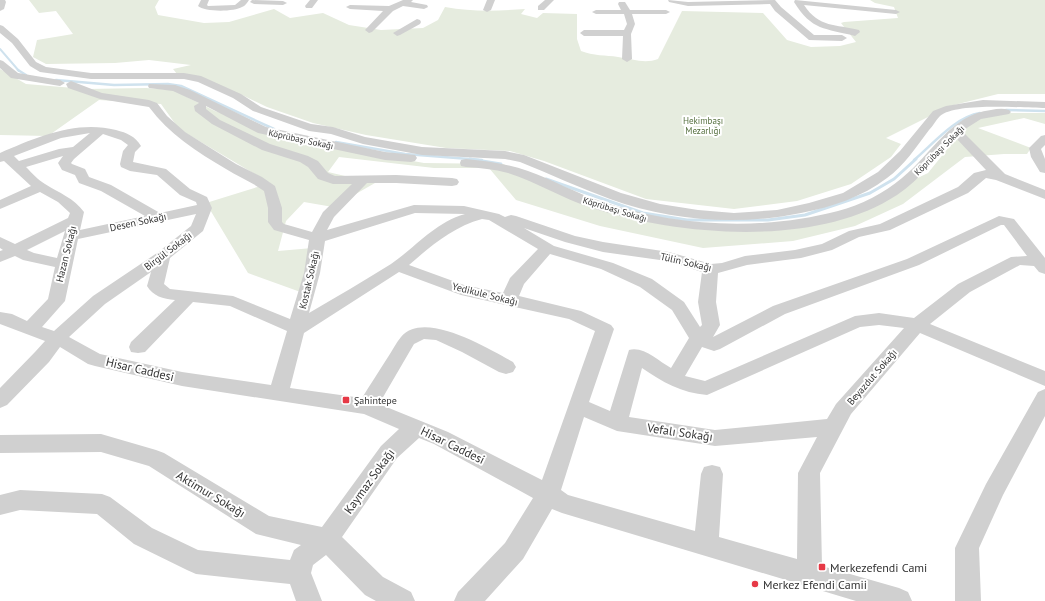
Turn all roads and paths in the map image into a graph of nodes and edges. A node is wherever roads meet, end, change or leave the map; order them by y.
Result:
1 (205, 0) edge
2 (245, 0) edge
3 (491, 0) edge
4 (550, 0) edge
5 (620, 0) edge
6 (672, 0) edge
7 (403, 1) edge
8 (735, 1) edge
9 (772, 1) edge
10 (254, 2) dead end
11 (684, 2) edge
12 (792, 2) junction
13 (283, 3) dead end
14 (350, 7) dead end
15 (424, 7) dead end
16 (541, 8) dead end
17 (845, 8) edge
18 (390, 9) junction
19 (742, 9) dead end
20 (487, 10) dead end
21 (596, 12) dead end
22 (627, 12) junction
23 (666, 12) dead end
24 (896, 12) dead end
25 (833, 13) dead end
26 (417, 22) dead end
27 (0, 28) edge
28 (369, 30) dead end
29 (397, 33) dead end
30 (584, 33) dead end
31 (627, 33) junction
32 (855, 33) dead end
33 (845, 38) dead end
34 (627, 59) dead end
35 (0, 63) edge
36 (71, 84) junction
37 (213, 87) junction
38 (196, 96) junction
39 (1045, 105) edge
40 (1045, 113) edge
41 (101, 130) junction
42 (956, 131) junction
43 (1045, 139) edge
44 (66, 140) dead end
45 (75, 151) junction
46 (8, 154) edge
47 (17, 166) junction
48 (1045, 169) edge
49 (1000, 177) junction
50 (364, 179) junction
51 (452, 182) dead end
52 (40, 187) junction
53 (1045, 195) edge
54 (0, 205) edge
55 (205, 208) junction
56 (482, 214) junction
57 (158, 218) junction
58 (72, 228) junction
59 (318, 238) junction
60 (0, 242) edge
61 (547, 248) junction
62 (16, 250) junction
63 (162, 256) junction
64 (0, 257) edge
65 (64, 264) junction
66 (1043, 265) edge
67 (398, 266) junction
68 (710, 269) junction
69 (189, 296) junction
70 (509, 300) junction
71 (0, 318) edge
72 (917, 325) junction
73 (29, 329) junction
74 (297, 329) junction
75 (57, 338) junction
76 (698, 338) junction
77 (138, 347) dead end
78 (506, 367) dead end
79 (674, 379) junction
80 (1045, 379) edge
81 (278, 394) junction
82 (1045, 397) edge
83 (0, 400) edge
84 (578, 406) junction
85 (367, 408) junction
86 (617, 423) junction
87 (834, 427) junction
88 (417, 428) junction
89 (0, 444) edge
90 (712, 474) dead end
91 (548, 494) junction
92 (0, 505) edge
93 (326, 539) junction
94 (706, 544) junction
95 (298, 573) junction
96 (809, 574) junction
97 (309, 601) edge
98 (402, 601) edge
99 (467, 601) edge
100 (899, 601) edge
101 (968, 601) edge

1 - 2 street
3 - 20 street
4 - 16 street
5 - 22 street
6 - 11 street
7 - 15 street
7 - 18 street
8 - 9 street
8 - 11 street
8 - 19 street
9 - 12 street
9 - 33 street
10 - 13 street
12 - 17 street
12 - 32 street
14 - 18 street
17 - 24 street
17 - 25 street
18 - 28 street
21 - 22 street
22 - 23 street
22 - 31 street
26 - 29 street
27 - 37 street, Köprübaşı Sokağı
30 - 31 street
31 - 34 street
35 - 36 street, Köprübaşı Sokağı
36 - 38 street, Köprübaşı Sokağı
36 - 59 street
37 - 38 street
37 - 39 street, Köprübaşı Sokağı
38 - 42 street, Köprübaşı Sokağı
38 - 50 street
40 - 42 street, Köprübaşı Sokağı
41 - 45 street
41 - 46 street
41 - 55 street
42 - 49 street
43 - 48 street
44 - 46 street
45 - 47 street
45 - 57 street
46 - 47 street, Hazan Sokağı
47 - 52 street, Hazan Sokağı
49 - 53 street
49 - 68 street, Tülin Sokağı
50 - 51 street
50 - 59 street, Kostak Sokağı
52 - 54 street
52 - 58 street, Hazan Sokağı
55 - 57 street, Desen Sokağı
55 - 63 street, Birgül Sokağı
56 - 59 street
56 - 61 street
56 - 67 street, Tülin Sokağı
56 - 68 street, Tülin Sokağı
57 - 58 street, Desen Sokağı
58 - 62 street, Desen Sokağı
58 - 65 street, Hazan Sokağı
59 - 74 street, Kostak Sokağı
60 - 62 street
61 - 70 street
61 - 76 street
62 - 64 street, Desen Sokağı
62 - 65 street
63 - 69 street
63 - 75 street, Birgül Sokağı
65 - 73 street, Hazan Sokağı
66 - 72 street, Beyazdut Sokağı
66 - 76 street
67 - 70 street, Yedikule Sokağı
67 - 74 street
68 - 76 street
69 - 74 street
69 - 77 street
70 - 84 street, Yedikule Sokağı
71 - 73 street, Hisar Caddesi
72 - 79 street
72 - 80 street
72 - 87 street, Beyazdut Sokağı
73 - 75 street, Hisar Caddesi
74 - 81 street, Kostak Sokağı
75 - 81 street, Hisar Caddesi
75 - 83 street
76 - 79 street
78 - 85 street
79 - 86 street
81 - 85 street, Hisar Caddesi
82 - 101 street
84 - 86 street, Vefalı Sokağı
84 - 91 street, Yedikule Sokağı
85 - 88 street, Hisar Caddesi
86 - 87 street, Vefalı Sokağı
87 - 96 street, Beyazdut Sokağı
88 - 91 street, Hisar Caddesi
88 - 93 street, Kaymaz Sokağı
89 - 93 street, Aktimur Sokağı
90 - 94 street
91 - 94 street, Hisar Caddesi
91 - 99 street, Yedikule Sokağı
92 - 95 street
93 - 95 street, Kaymaz Sokağı
93 - 98 street
94 - 96 street, Hisar Caddesi
95 - 97 street
96 - 100 street, Hisar Caddesi

